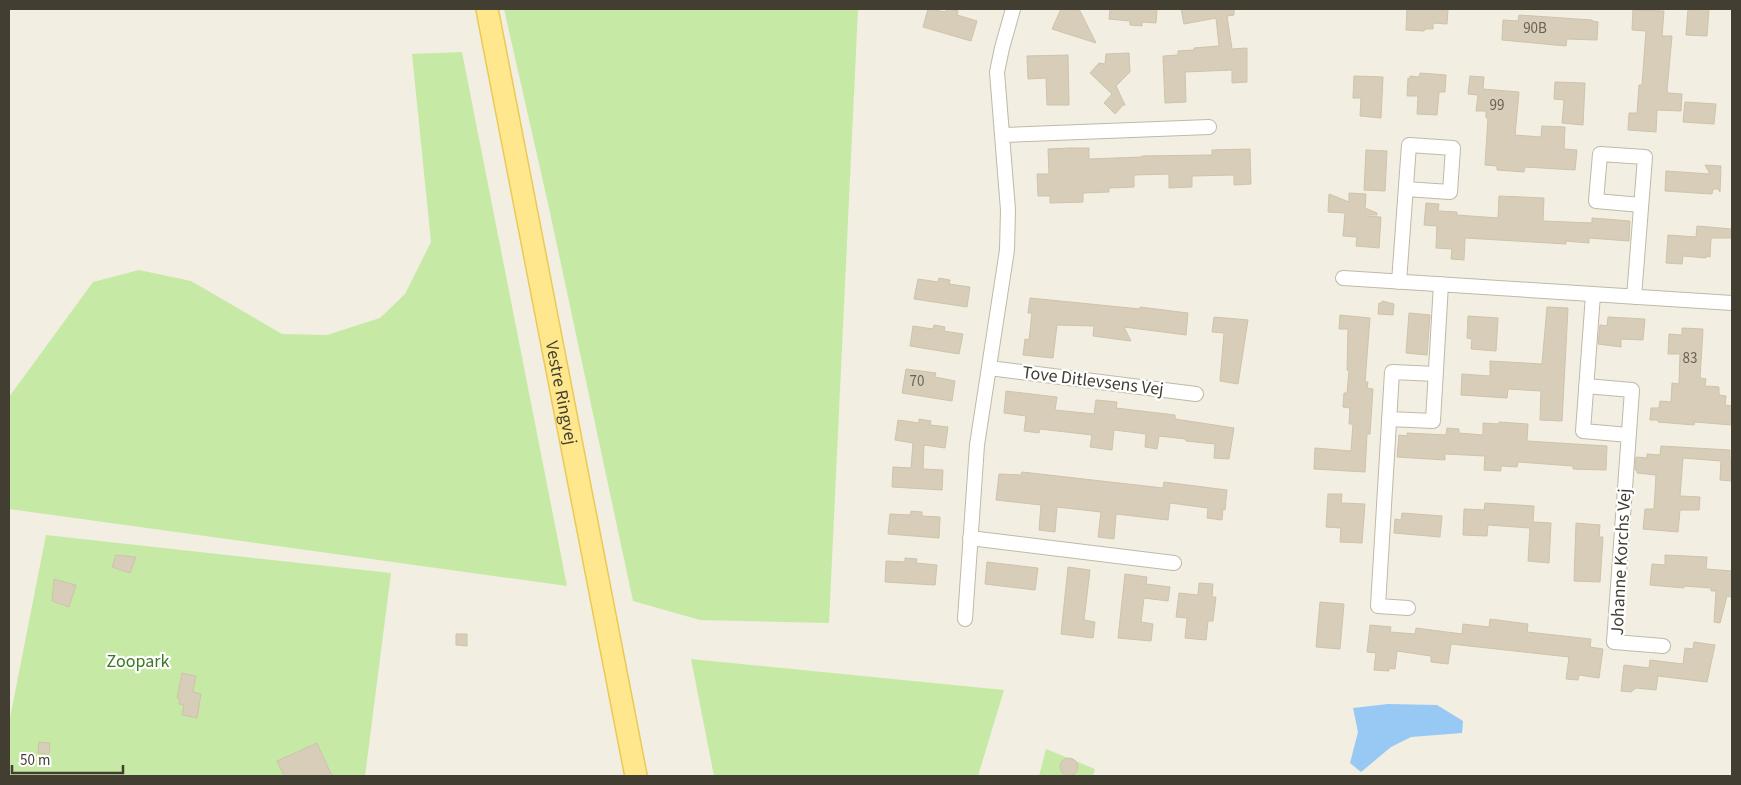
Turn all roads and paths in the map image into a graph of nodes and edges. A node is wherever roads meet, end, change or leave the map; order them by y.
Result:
1 (487, 9) edge
2 (1013, 9) edge
3 (1209, 127) dead end
4 (1003, 135) junction
5 (1406, 189) junction
6 (1642, 205) junction
7 (1343, 278) dead end
8 (1399, 282) junction
9 (1441, 284) junction
10 (1593, 295) junction
11 (1634, 297) junction
12 (1732, 303) edge
13 (988, 368) junction
14 (1436, 374) junction
15 (1586, 386) junction
16 (1196, 394) dead end
17 (1389, 419) junction
18 (1629, 435) junction
19 (970, 538) junction
20 (1174, 563) dead end
21 (1408, 608) dead end
22 (965, 619) dead end
23 (1663, 646) dead end
24 (636, 776) edge

1 - 24 main road, Vestre Ringvej
2 - 4 street
3 - 4 street
4 - 13 street
5 - 5 street
5 - 8 street
6 - 6 street
6 - 11 street
7 - 8 street
8 - 9 street
9 - 10 street
9 - 14 street
10 - 11 street
10 - 15 street
11 - 12 street
13 - 16 street, Tove Ditlevsens Vej
13 - 19 street
14 - 17 street
14 - 17 street
15 - 18 street
15 - 18 street, Johanne Korchs Vej
17 - 21 street
18 - 23 street, Johanne Korchs Vej
19 - 20 street
19 - 22 street

